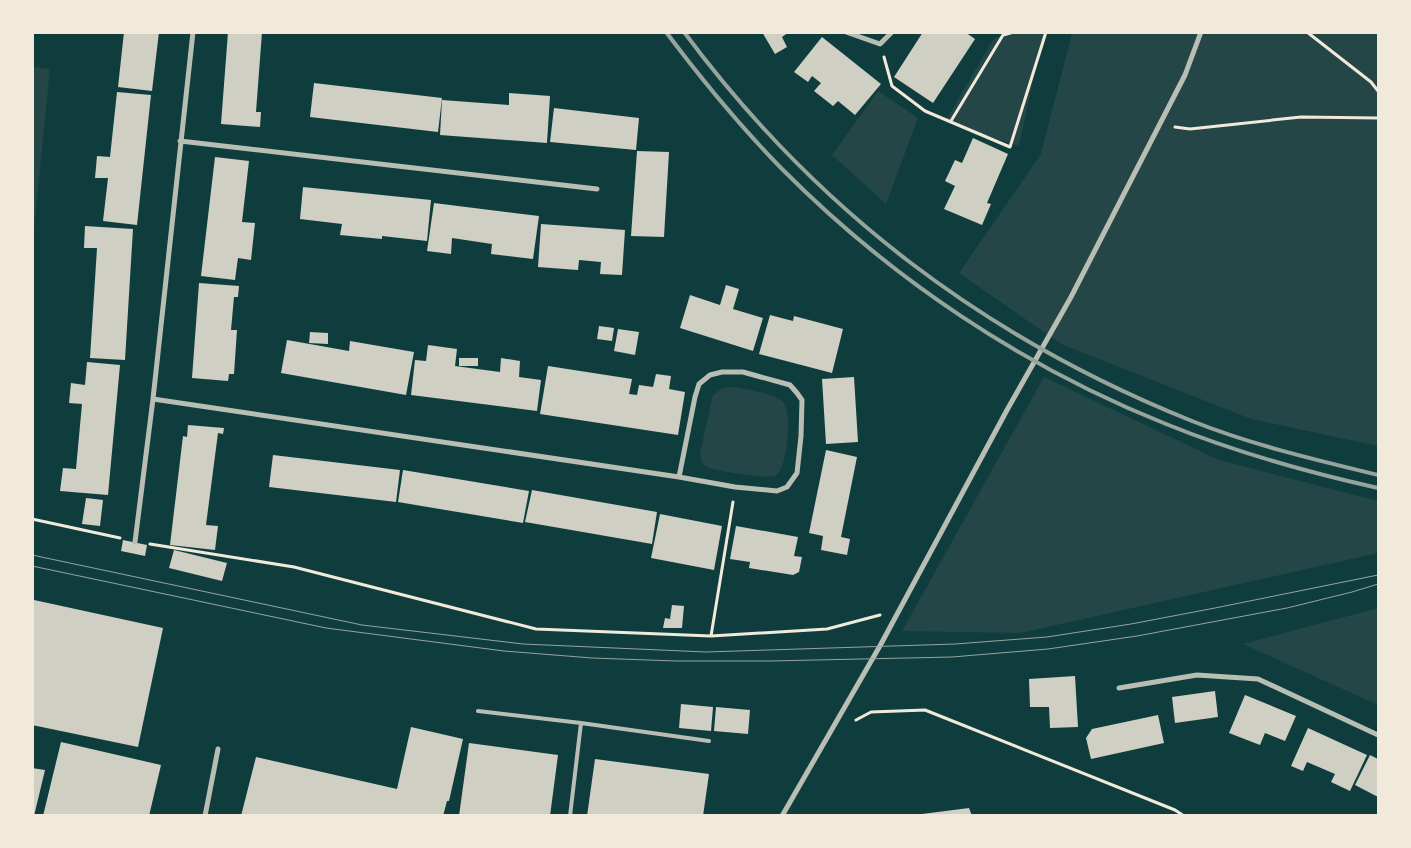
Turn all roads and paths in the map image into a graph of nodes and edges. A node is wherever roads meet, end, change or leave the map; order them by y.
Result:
1 (193, 32) edge
2 (846, 32) edge
3 (892, 32) edge
4 (1014, 32) edge
5 (1046, 32) edge
6 (1201, 32) edge
7 (1307, 32) edge
8 (880, 44) junction
9 (1378, 91) edge
10 (1378, 118) edge
11 (951, 121) junction
12 (1172, 126) dead end
13 (180, 140) junction
14 (597, 189) dead end
15 (153, 399) junction
16 (678, 477) junction
17 (735, 487) junction
18 (32, 518) edge
19 (135, 542) junction
20 (883, 615) dead end
21 (711, 636) junction
22 (1119, 688) dead end
23 (478, 711) dead end
24 (853, 722) dead end
25 (582, 723) junction
26 (1378, 735) edge
27 (709, 741) dead end
28 (218, 749) dead end
29 (204, 816) edge
30 (570, 816) edge
31 (782, 816) edge
32 (1184, 816) edge

1 - 13 street
2 - 8 street
3 - 8 street
4 - 11 path
5 - 11 path
6 - 31 street
7 - 9 path
8 - 11 path
10 - 12 path
13 - 14 street
13 - 15 street
15 - 16 street
15 - 19 street
16 - 17 street
16 - 17 street
17 - 21 path
18 - 19 path
19 - 21 path
20 - 21 path
22 - 26 street
23 - 25 lane
24 - 32 path
25 - 27 lane
25 - 30 lane
28 - 29 street

